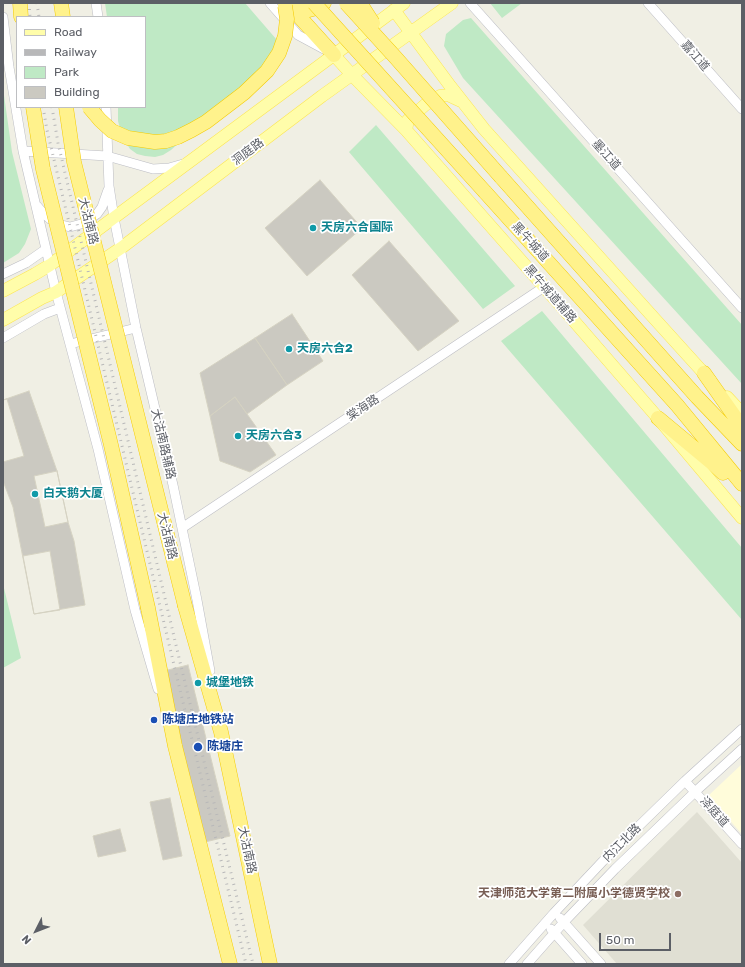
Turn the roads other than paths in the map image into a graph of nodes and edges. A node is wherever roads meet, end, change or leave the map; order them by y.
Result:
1 (20, 3) edge
2 (55, 3) edge
3 (61, 3) edge
4 (96, 3) edge
5 (270, 3) edge
6 (314, 3) edge
7 (324, 3) edge
8 (346, 3) edge
9 (360, 3) edge
10 (404, 3) edge
11 (452, 3) edge
12 (470, 3) edge
13 (648, 3) edge
14 (288, 5) edge
15 (391, 7) edge
16 (21, 16) edge
17 (56, 16) edge
18 (63, 16) edge
19 (98, 16) edge
20 (3, 17) edge
21 (411, 33) junction
22 (334, 55) junction
23 (396, 58) junction
24 (352, 75) junction
25 (462, 101) junction
26 (33, 108) edge
27 (66, 108) edge
28 (90, 108) edge
29 (106, 108) edge
30 (742, 109) edge
31 (406, 130) junction
32 (23, 151) junction
33 (107, 156) junction
34 (186, 163) junction
35 (109, 186) junction
36 (35, 203) junction
37 (114, 218) junction
38 (121, 248) junction
39 (46, 250) junction
40 (50, 264) junction
41 (3, 274) edge
42 (544, 287) junction
43 (3, 291) edge
44 (56, 292) junction
45 (60, 308) junction
46 (742, 308) edge
47 (3, 320) edge
48 (136, 328) junction
49 (3, 338) edge
50 (70, 344) junction
51 (704, 373) junction
52 (742, 413) edge
53 (658, 418) junction
54 (742, 427) edge
55 (742, 444) edge
56 (742, 484) edge
57 (742, 492) edge
58 (742, 518) edge
59 (182, 528) junction
60 (742, 729) edge
61 (221, 732) junction
62 (175, 746) junction
63 (742, 749) edge
64 (685, 781) junction
65 (696, 791) junction
66 (742, 844) edge
67 (554, 913) junction
68 (564, 922) junction
69 (545, 924) junction
70 (555, 933) junction
71 (230, 964) edge
72 (270, 964) edge
73 (509, 964) edge
74 (527, 964) edge
75 (582, 964) edge
76 (601, 964) edge

1 - 16 highway
2 - 17 highway
3 - 18 highway
4 - 19 street
5 - 22 street
6 - 56 highway, 黑牛城道, bridge
7 - 14 highway
8 - 23 highway, 黑牛城道, bridge
9 - 23 highway, bridge
10 - 15 main road
11 - 21 main road, 洞庭路
12 - 46 street, 墨江道
13 - 30 street, 嘉江道
14 - 22 highway
14 - 28 highway, bridge
15 - 21 main road
15 - 22 main road
20 - 32 street
21 - 24 main road, 洞庭路
21 - 25 main road
22 - 24 main road, 黑牛城道辅路
22 - 34 main road
23 - 55 highway, 黑牛城道, bridge
24 - 31 main road, 黑牛城道辅路
24 - 38 main road, 洞庭路
25 - 31 main road
25 - 51 main road
26 - 62 highway, bridge
27 - 61 highway, 大沽南路, bridge
29 - 33 street, 大沽南路辅路
31 - 42 main road, 黑牛城道辅路
32 - 33 street
32 - 36 street
33 - 34 street
33 - 35 street, 大沽南路辅路
34 - 37 main road
35 - 36 street
35 - 37 street, 大沽南路辅路
36 - 39 street
37 - 38 street, 大沽南路辅路
37 - 40 main road
38 - 44 main road, 洞庭路
38 - 48 street, 大沽南路辅路
39 - 40 street
39 - 41 street
40 - 43 main road
40 - 44 street
42 - 53 main road, 黑牛城道辅路
42 - 59 street, 棠海路
44 - 45 street
44 - 47 main road, 洞庭路
45 - 49 street
45 - 50 street
48 - 50 street
48 - 59 street, 大沽南路辅路
50 - 62 street
51 - 52 main road
51 - 54 highway
53 - 57 highway
53 - 58 main road, 黑牛城道辅路
59 - 61 street, 大沽南路辅路
60 - 64 street, 内江北路
61 - 72 highway, 大沽南路
62 - 71 highway
63 - 65 street, 内江北路
64 - 65 street, 泽庭道
64 - 67 street, 内江北路
65 - 66 street, 泽庭道
65 - 68 street, 内江北路
67 - 68 street
67 - 69 street, 内江北路
68 - 70 street, 内江北路
68 - 76 street
69 - 70 street
69 - 73 street, 内江北路
70 - 74 street, 内江北路
70 - 75 street

